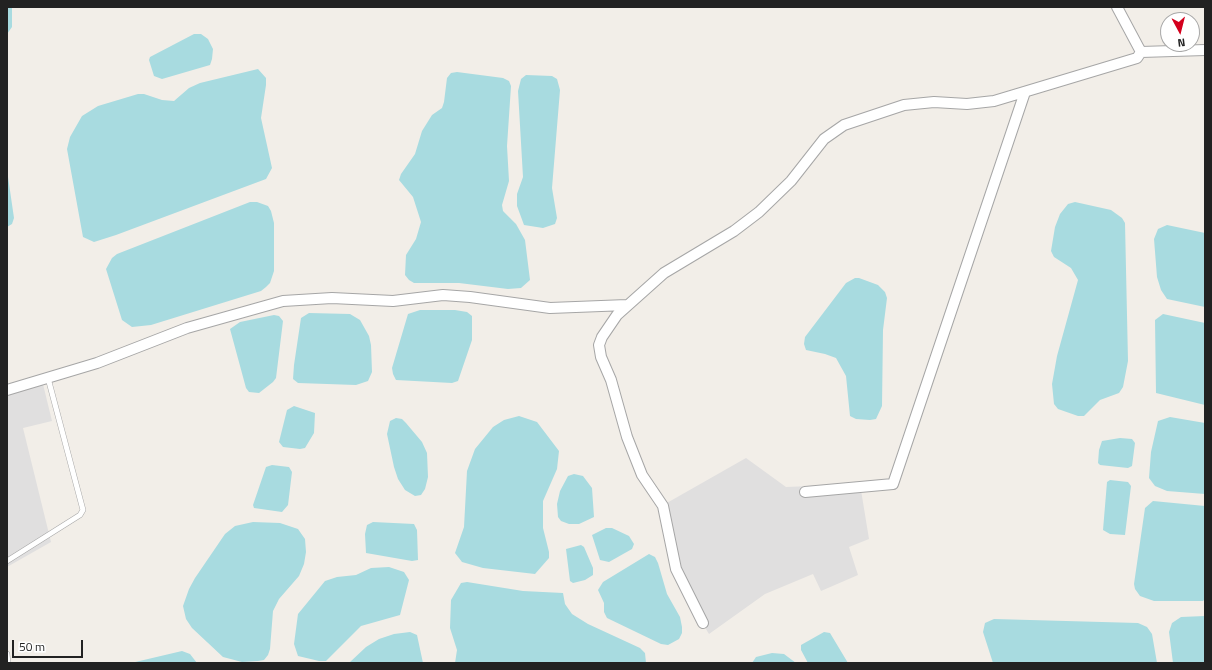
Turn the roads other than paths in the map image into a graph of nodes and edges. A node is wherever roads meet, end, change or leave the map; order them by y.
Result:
1 (1117, 7) edge
2 (1205, 50) edge
3 (1141, 52) junction
4 (1025, 92) junction
5 (627, 305) junction
6 (48, 378) junction
7 (7, 390) edge
8 (805, 492) dead end
9 (7, 561) edge
10 (703, 622) dead end
11 (7, 654) edge
12 (8, 663) edge

1 - 3 street
2 - 3 street
3 - 4 street
4 - 5 street
4 - 8 street
5 - 6 street
5 - 10 street
6 - 7 street
6 - 9 lane
11 - 12 lane

